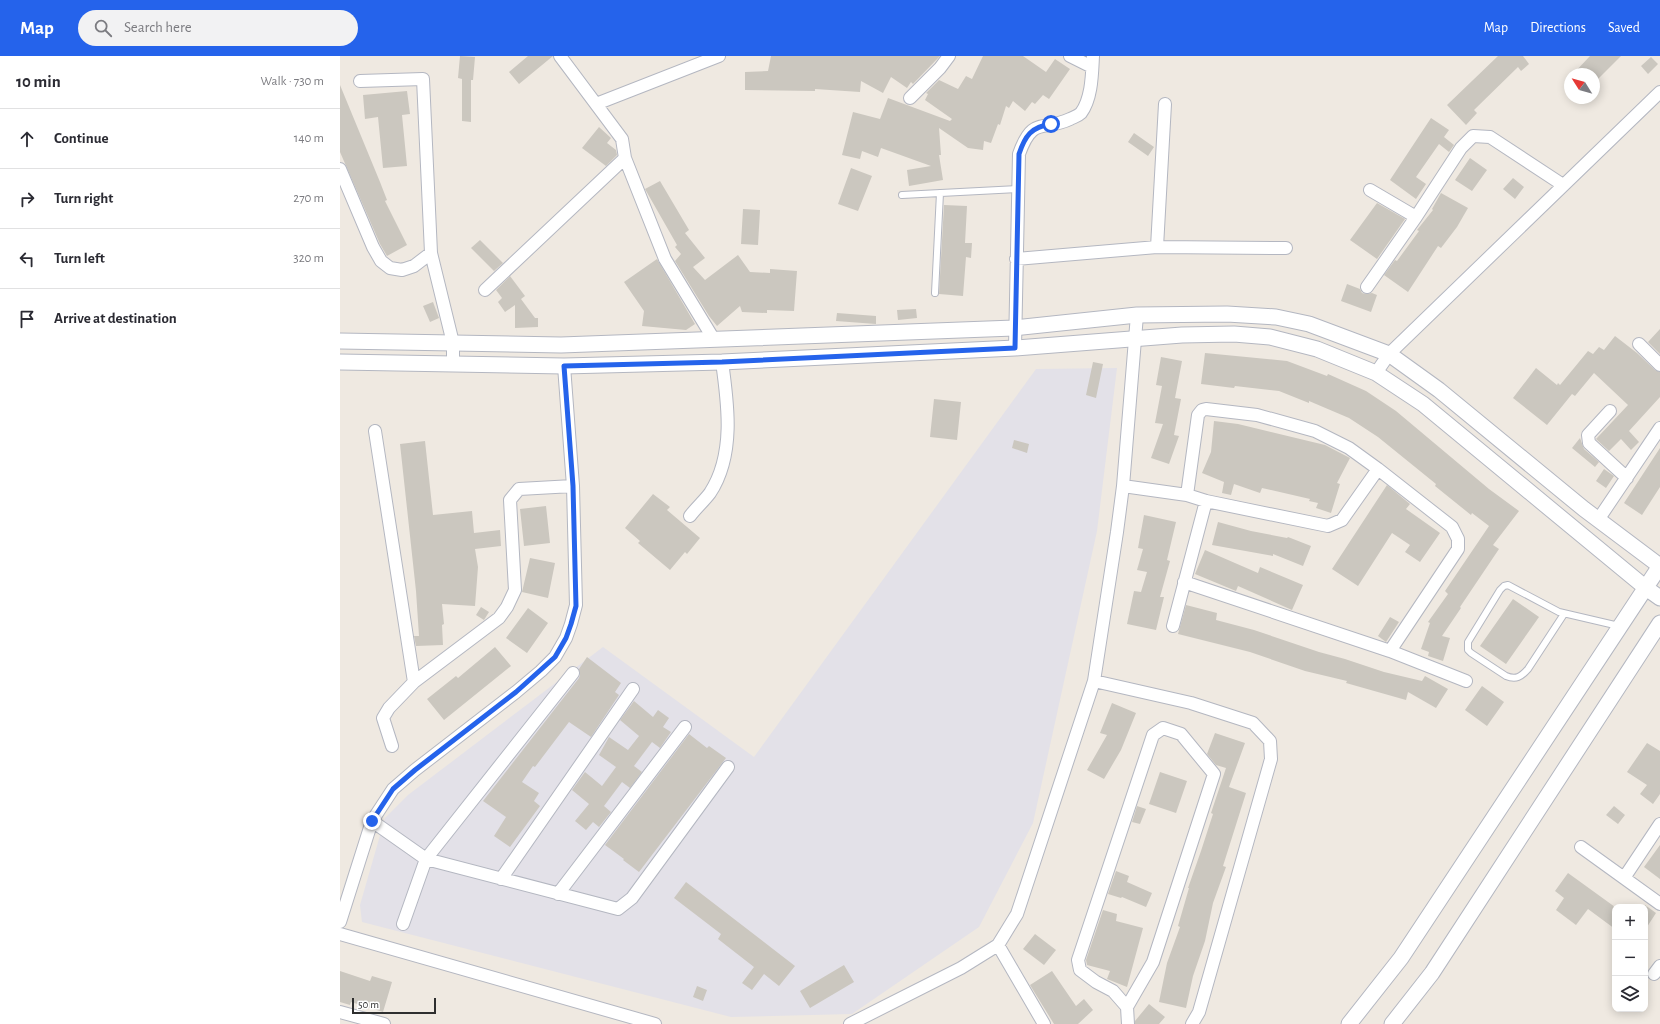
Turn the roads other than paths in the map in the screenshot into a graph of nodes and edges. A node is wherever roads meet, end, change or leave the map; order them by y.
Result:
1 (560, 56) edge
2 (718, 56) edge
3 (949, 56) edge
4 (1070, 56) edge
5 (1093, 62) edge
6 (360, 81) dead end
7 (1660, 92) edge
8 (910, 98) dead end
9 (596, 104) junction
10 (1165, 104) dead end
11 (625, 158) junction
12 (340, 169) edge
13 (1563, 185) junction
14 (1018, 189) junction
15 (1370, 190) dead end
16 (940, 193) junction
17 (902, 195) dead end
18 (1416, 217) junction
19 (1157, 246) junction
20 (1286, 248) dead end
21 (431, 253) junction
22 (1016, 259) junction
23 (1367, 287) dead end
24 (485, 290) dead end
25 (935, 293) dead end
26 (1137, 315) junction
27 (1014, 328) junction
28 (713, 338) junction
29 (1136, 338) junction
30 (340, 341) edge
31 (453, 343) junction
32 (1639, 344) dead end
33 (561, 345) junction
34 (1015, 348) junction
35 (1389, 354) junction
36 (340, 362) edge
37 (722, 362) junction
38 (452, 364) junction
39 (1660, 365) edge
40 (564, 366) junction
41 (1376, 373) junction
42 (1610, 411) dead end
43 (1660, 428) edge
44 (375, 432) dead end
45 (1378, 469) junction
46 (1626, 478) junction
47 (573, 486) junction
48 (1123, 486) junction
49 (1187, 495) junction
50 (1206, 501) junction
51 (690, 516) dead end
52 (1598, 520) junction
53 (1660, 566) edge
54 (1184, 582) junction
55 (1646, 588) junction
56 (1660, 598) edge
57 (1564, 614) junction
58 (1660, 623) edge
59 (1173, 626) dead end
60 (1621, 626) junction
61 (1390, 651) junction
62 (573, 673) dead end
63 (1094, 681) junction
64 (1466, 681) dead end
65 (414, 682) junction
66 (633, 688) dead end
67 (685, 727) dead end
68 (392, 746) dead end
69 (728, 767) dead end
70 (372, 821) junction
71 (1660, 824) edge
72 (1581, 847) dead end
73 (426, 860) junction
74 (1624, 878) junction
75 (500, 879) junction
76 (558, 894) junction
77 (1660, 904) edge
78 (340, 922) edge
79 (403, 924) dead end
80 (340, 934) edge
81 (998, 945) junction
82 (1127, 1007) junction
83 (340, 1012) edge
84 (384, 1024) edge
85 (655, 1024) edge
86 (850, 1024) edge
87 (1044, 1024) edge
88 (1128, 1024) edge
89 (1192, 1024) edge
90 (1349, 1024) edge
91 (1392, 1024) edge

1 - 9 street
2 - 9 street
3 - 8 street
4 - 5 street
5 - 14 street
6 - 21 street
7 - 13 street
9 - 11 street
10 - 19 street
11 - 24 street
11 - 28 street
12 - 21 street
13 - 18 street
13 - 35 street
14 - 16 lane
14 - 22 street
15 - 18 street
16 - 17 lane
16 - 25 lane
18 - 23 street
19 - 20 street
19 - 22 street
21 - 31 street
22 - 27 street
26 - 27 street
26 - 29 street
26 - 35 street
27 - 28 street
27 - 34 street
28 - 33 street
29 - 34 street
29 - 41 street
29 - 48 street
30 - 31 street
31 - 33 street
31 - 38 street
32 - 39 street
33 - 40 street
34 - 37 street
35 - 41 street
35 - 52 street
36 - 38 street
37 - 40 street
37 - 51 street
38 - 40 street
40 - 47 street
41 - 55 street
42 - 46 street
43 - 46 street
44 - 65 street
45 - 49 street
45 - 50 street
45 - 61 street
46 - 52 street
47 - 65 street
47 - 70 street
48 - 49 street
48 - 63 street
49 - 50 street
50 - 54 street
52 - 53 street
53 - 55 street
54 - 59 street
54 - 61 street
55 - 56 street
55 - 60 street
57 - 57 lane
57 - 60 lane
58 - 91 street
60 - 90 street
61 - 64 street
62 - 73 street
63 - 81 street
63 - 89 street
65 - 68 street
66 - 75 street
67 - 76 street
69 - 76 street
70 - 73 street
70 - 78 street
71 - 74 street
72 - 74 street
73 - 75 street
73 - 79 street
74 - 77 street
75 - 76 street
80 - 85 street
81 - 86 street
81 - 87 street
82 - 82 street
82 - 88 street
83 - 84 street

